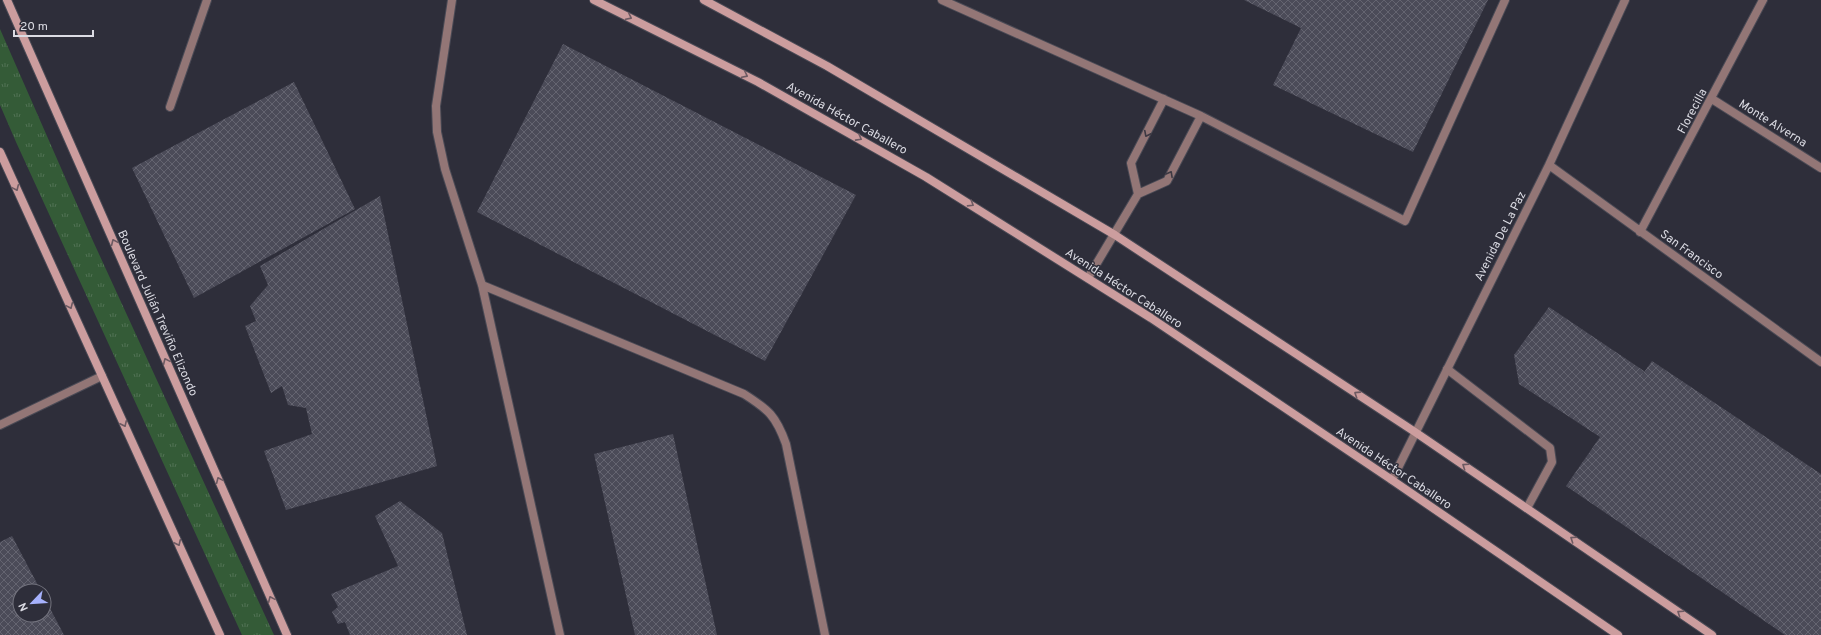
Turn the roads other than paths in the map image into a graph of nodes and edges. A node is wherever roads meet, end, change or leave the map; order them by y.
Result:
1 (7, 0) edge
2 (207, 0) edge
3 (452, 0) edge
4 (594, 0) edge
5 (704, 0) edge
6 (942, 0) edge
7 (1505, 0) edge
8 (1624, 0) edge
9 (1763, 0) edge
10 (1164, 99) junction
11 (1712, 99) junction
12 (170, 107) dead end
13 (1201, 116) junction
14 (0, 152) edge
15 (1549, 165) junction
16 (1821, 168) edge
17 (1138, 194) junction
18 (1640, 232) junction
19 (1115, 235) junction
20 (1088, 278) junction
21 (482, 285) junction
22 (1821, 362) edge
23 (1447, 369) junction
24 (102, 376) junction
25 (0, 425) edge
26 (1415, 432) junction
27 (1392, 480) junction
28 (1528, 508) junction
29 (220, 635) edge
30 (287, 635) edge
31 (560, 635) edge
32 (825, 635) edge
33 (1618, 635) edge
34 (1712, 635) edge

30 -> 1 main road, Boulevard Julián Treviño Elizondo
2 - 12 street
3 - 21 street
4 -> 20 main road, Avenida Héctor Caballero
5 - 19 main road
6 - 10 street
7 - 13 street
8 - 15 street, Avenida De La Paz
9 - 11 street, Florecilla
10 - 13 street
10 -> 17 street
11 - 16 street, Monte Alverna
11 - 18 street, Florecilla
17 -> 13 street
14 -> 24 main road
15 - 18 street, San Francisco
15 - 23 street, Avenida De La Paz
17 - 19 street
18 - 22 street, San Francisco
19 - 20 street
26 -> 19 main road
20 - 27 main road, Avenida Héctor Caballero
21 - 31 street
21 - 32 street
23 - 26 street, Avenida De La Paz
23 - 28 street
24 - 25 street
24 -> 29 main road
26 - 27 street, Avenida De La Paz
28 -> 26 main road
27 - 33 main road, Avenida Héctor Caballero
34 -> 28 main road

